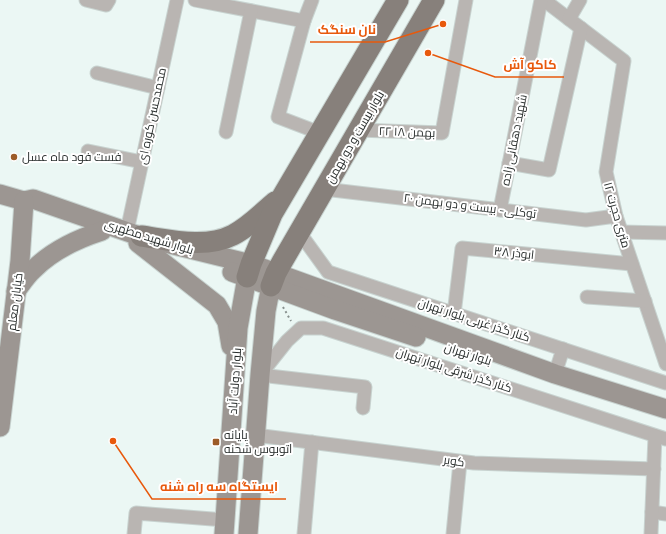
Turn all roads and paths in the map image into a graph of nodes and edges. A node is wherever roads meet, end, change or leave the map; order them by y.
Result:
1 (86, 0) edge
2 (109, 0) edge
3 (176, 0) edge
4 (195, 0) edge
5 (312, 0) edge
6 (398, 0) edge
7 (434, 0) edge
8 (466, 0) edge
9 (541, 0) edge
10 (544, 0) edge
11 (580, 0) edge
12 (251, 11) junction
13 (569, 19) junction
14 (304, 22) junction
15 (581, 28) junction
16 (97, 73) dead end
17 (158, 88) junction
18 (358, 130) junction
19 (226, 132) dead end
20 (320, 133) junction
21 (88, 151) dead end
22 (142, 162) junction
23 (509, 163) junction
24 (324, 189) junction
25 (0, 194) edge
26 (284, 194) junction
27 (24, 201) junction
28 (500, 210) junction
29 (616, 216) junction
30 (102, 231) junction
31 (299, 232) junction
32 (621, 232) junction
33 (666, 233) edge
34 (135, 237) junction
35 (632, 264) junction
36 (249, 270) junction
37 (273, 279) junction
38 (16, 291) junction
39 (587, 297) dead end
40 (645, 301) junction
41 (454, 314) junction
42 (410, 335) junction
43 (563, 350) junction
44 (403, 354) junction
45 (666, 364) edge
46 (555, 374) junction
47 (236, 375) junction
48 (260, 375) junction
49 (666, 383) edge
50 (363, 408) dead end
51 (666, 409) edge
52 (666, 420) edge
53 (0, 423) edge
54 (255, 435) junction
55 (660, 438) edge
56 (312, 442) junction
57 (460, 462) junction
58 (654, 469) junction
59 (652, 512) junction
60 (666, 514) edge
61 (224, 527) edge
62 (134, 534) edge
63 (248, 534) edge
64 (304, 534) edge
65 (454, 534) edge
66 (651, 534) edge

1 - 2 street
3 - 17 street, محمدحسن کوره ای
4 - 12 street
5 - 14 street
6 - 20 main road
7 - 18 main road, بلوار بیست و دو بهمن
8 - 18 street, ۲۲ بهمن ۱۸
9 - 23 street, شهید دهقانی زاده
10 - 13 street
11 - 13 street
12 - 14 street
12 - 19 street
13 - 15 street
14 - 20 street
15 - 23 street
15 - 29 street, ۱۲ متری حجرت
16 - 17 street
17 - 22 street, محمدحسن کوره ای
18 - 24 main road, بلوار بیست و دو بهمن
20 - 26 main road
21 - 22 street
22 - 34 street, محمدحسن کوره ای
23 - 28 street, شهید دهقانی زاده
24 - 28 street, توکلی- بیست و دو بهمن ۲۰
24 - 31 main road, بلوار بیست و دو بهمن
25 - 27 main road, بلوار شهید مطهری
26 - 34 main road
26 - 36 main road
27 - 30 main road, بلوار شهید مطهری
27 - 34 main road, بلوار شهید مطهری
27 - 38 main road, خیابان معلم
28 - 29 street, توکلی- بیست و دو بهمن ۲۰
29 - 32 street, ۱۲ متری حجرت
30 - 34 main road, بلوار شهید مطهری
30 - 38 main road
31 - 37 main road, بلوار بیست و دو بهمن
31 - 41 street, کنار گذر غربی بلوار تهران
32 - 33 street
32 - 35 street, ۱۲ متری حجرت
34 - 36 main road, بلوار شهید مطهری
34 - 47 main road
35 - 40 street, ۱۲ متری حجرت
35 - 41 street, ۳۸ ابوذر
36 - 37 main road, بلوار شهید مطهری
36 - 47 main road, بلوار دولت آباد
37 - 42 main road, بلوار تهران
37 - 46 main road, بلوار تهران
37 - 48 main road, بلوار دولت آباد
38 - 53 main road, خیابان معلم
39 - 40 street
40 - 45 street, ۱۲ متری حجرت
41 - 43 street, کنار گذر غربی بلوار تهران
42 - 44 street
42 - 52 main road, بلوار تهران
43 - 46 street
43 - 49 street, کنار گذر غربی بلوار تهران
44 - 48 street, کنار گذر شرقی بلوار تهران
44 - 55 street, کنار گذر شرقی بلوار تهران
46 - 51 main road, بلوار تهران
47 - 61 main road, بلوار دولت آباد
48 - 50 street
48 - 54 main road, بلوار دولت آباد
54 - 56 street, کویر
54 - 63 main road, بلوار دولت آباد
55 - 58 street
56 - 57 street, کویر
56 - 64 street
57 - 58 street, کویر
57 - 65 street
58 - 59 street
59 - 60 street
59 - 66 street
61 - 62 street

